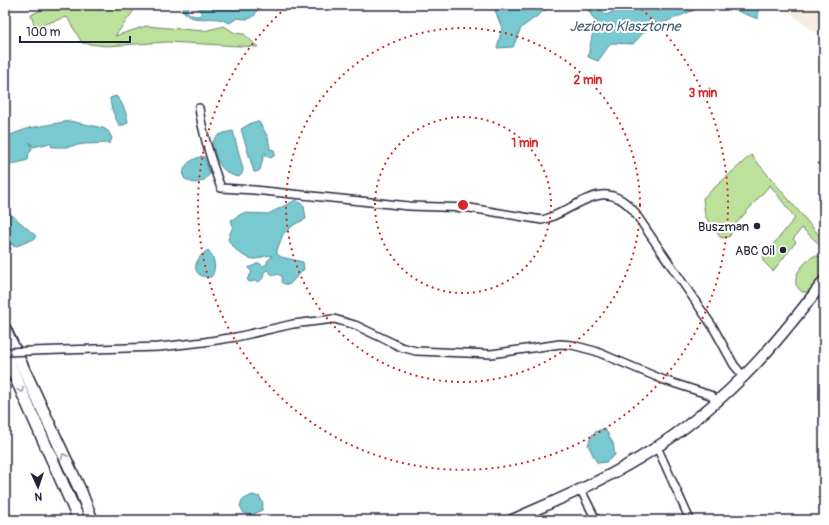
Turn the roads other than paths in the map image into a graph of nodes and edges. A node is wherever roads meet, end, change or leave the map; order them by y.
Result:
1 (199, 108) dead end
2 (824, 281) edge
3 (5, 329) edge
4 (5, 353) edge
5 (744, 377) junction
6 (717, 401) junction
7 (657, 447) junction
8 (581, 490) junction
9 (79, 520) edge
10 (92, 520) edge
11 (512, 520) edge
12 (596, 520) edge
13 (690, 520) edge

1 - 5 street
2 - 5 main road
10 -> 3 main road
4 - 6 street, bridge
4 -> 9 main road
5 - 6 main road
6 - 7 main road
7 - 8 main road
7 - 13 street
8 - 11 main road
8 - 12 street

